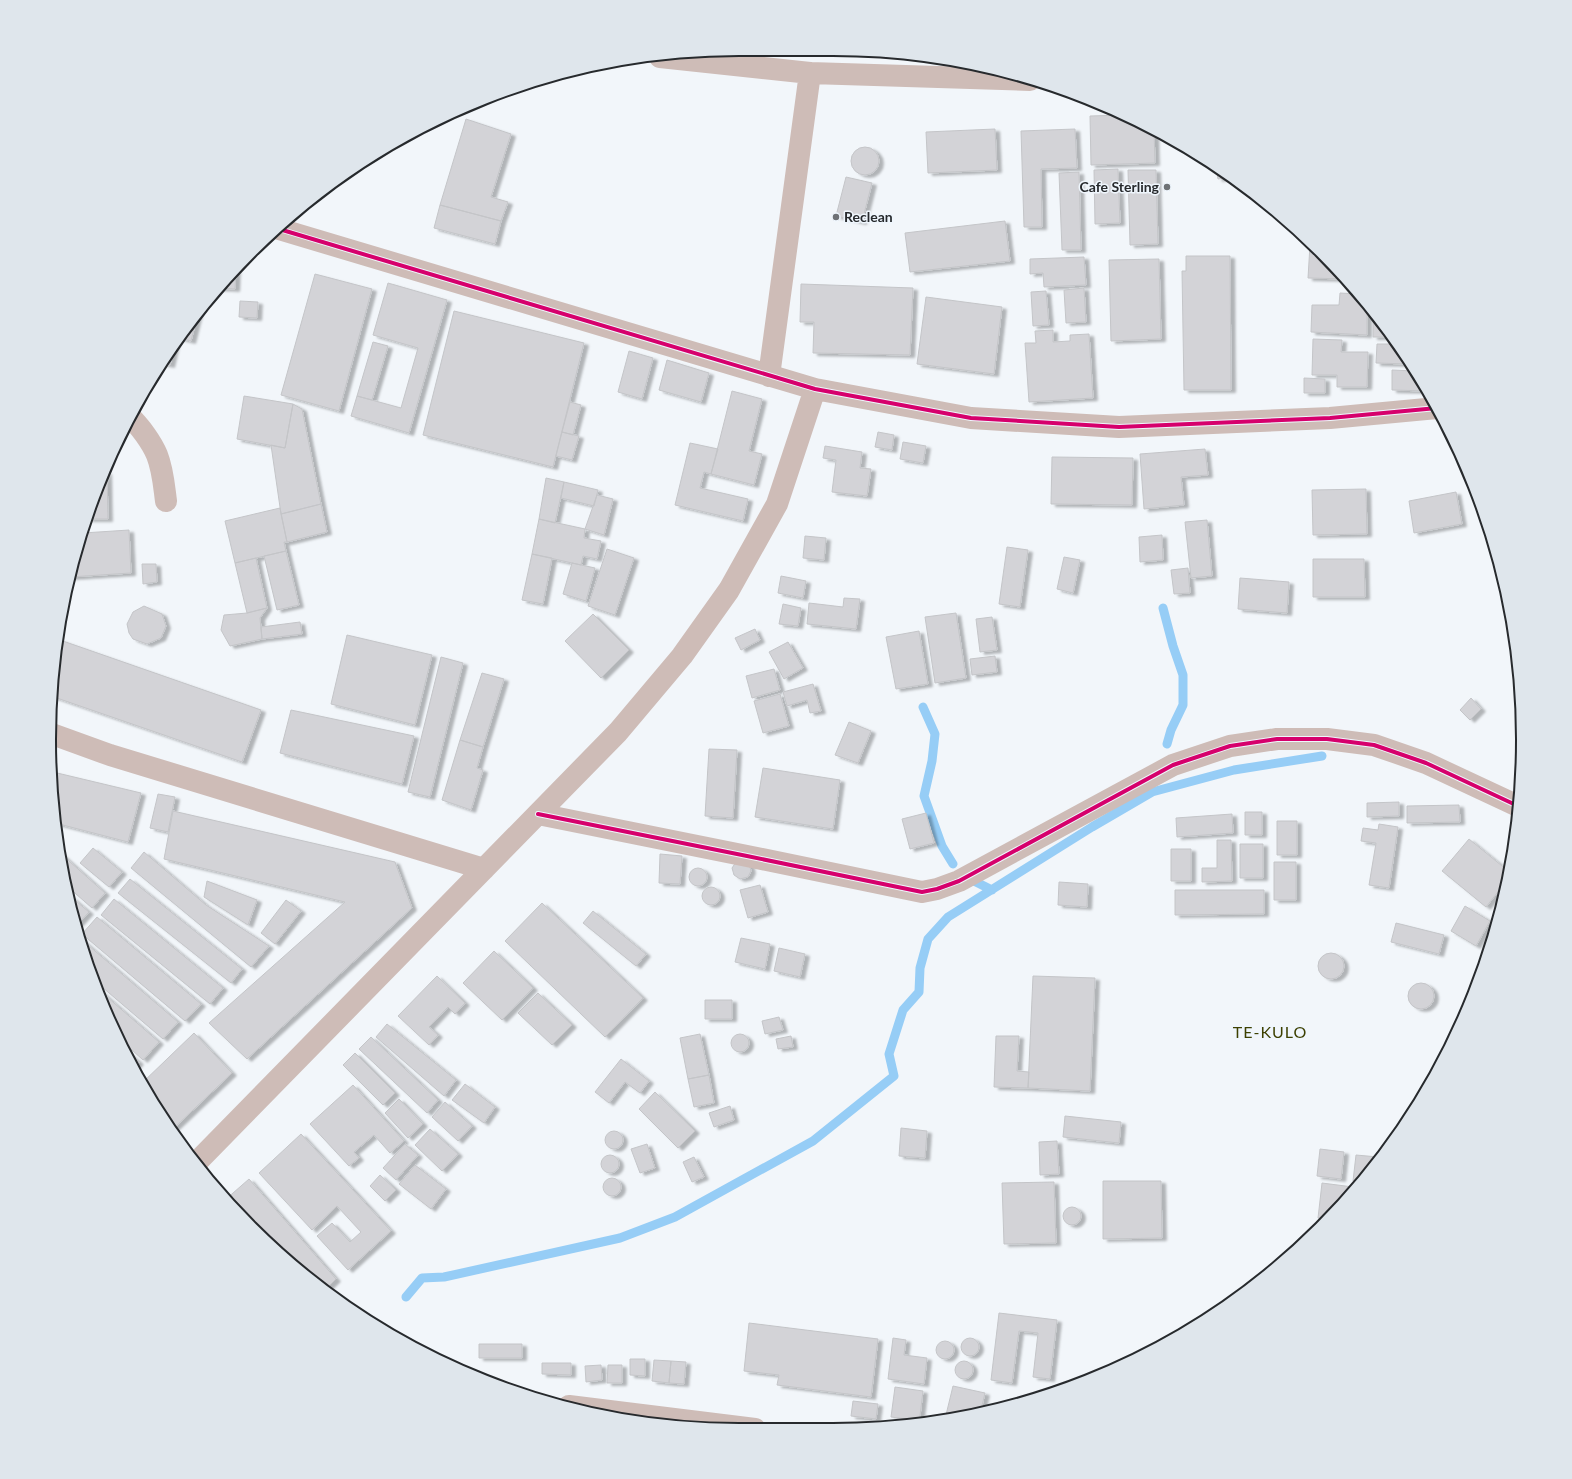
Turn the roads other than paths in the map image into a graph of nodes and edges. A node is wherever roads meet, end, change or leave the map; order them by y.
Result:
1 (678, 59) edge
2 (810, 73) junction
3 (1010, 79) edge
4 (284, 231) edge
5 (769, 376) junction
6 (814, 389) junction
7 (1430, 409) edge
8 (135, 422) edge
9 (166, 502) dead end
10 (56, 735) edge
11 (1513, 804) edge
12 (538, 814) junction
13 (484, 869) junction
14 (200, 1159) edge
15 (632, 1414) edge
16 (681, 1420) edge

1 - 2 street
2 - 3 street
2 - 5 street
4 - 5 street
5 - 6 street
6 - 7 street
6 - 12 street
8 - 9 street
10 - 13 street
11 - 12 street
12 - 13 street
13 - 14 street
15 - 16 street

